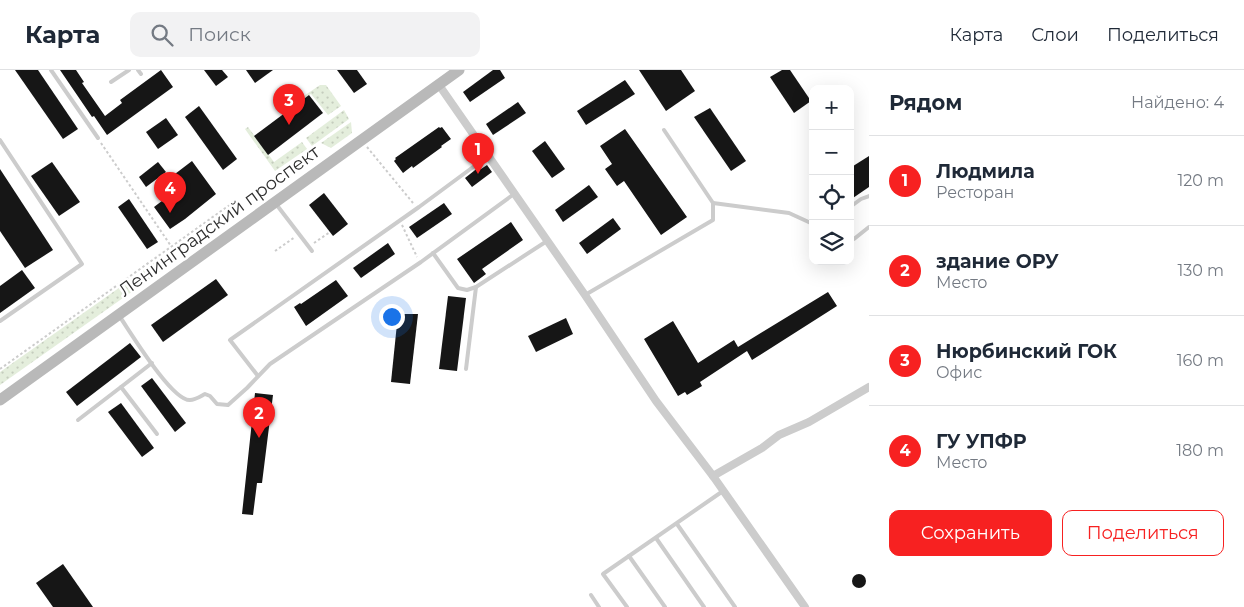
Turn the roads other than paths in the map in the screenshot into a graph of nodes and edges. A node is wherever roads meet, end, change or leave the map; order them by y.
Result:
1 (51, 70) edge
2 (129, 70) edge
3 (455, 71) edge
4 (111, 82) dead end
5 (439, 85) junction
6 (664, 130) dead end
7 (98, 138) road end
8 (0, 140) edge
9 (488, 156) junction
10 (514, 194) junction
11 (869, 196) edge
12 (275, 202) junction
13 (713, 203) junction
14 (854, 203) edge
15 (809, 222) edge
16 (869, 227) edge
17 (854, 239) edge
18 (547, 240) junction
19 (310, 249) road end
20 (433, 253) junction
21 (476, 287) junction
22 (585, 295) junction
23 (118, 314) junction
24 (0, 321) edge
25 (152, 363) junction
26 (466, 369) dead end
27 (258, 376) junction
28 (121, 387) junction
29 (869, 387) edge
30 (0, 400) edge
31 (78, 420) dead end
32 (157, 434) dead end
33 (713, 476) junction
34 (723, 491) junction
35 (677, 524) junction
36 (656, 538) junction
37 (630, 556) junction
38 (591, 595) dead end
39 (599, 607) edge
40 (627, 607) edge
41 (665, 607) edge
42 (704, 607) edge
43 (735, 607) edge
44 (805, 607) edge

1 - 7 lane
2 - 4 lane
3 - 5 main road, Ленинградский проспект
5 - 9 street
5 - 12 main road, Ленинградский проспект
6 - 13 lane
8 - 24 lane
9 - 10 street
9 - 27 lane
10 - 18 street
10 - 20 lane
11 - 14 lane
12 - 19 lane
12 - 23 main road, Ленинградский проспект
13 - 15 lane
13 - 22 lane
16 - 17 lane
18 - 21 lane
18 - 22 street
20 - 21 lane
20 - 27 lane
21 - 26 lane
22 - 33 street
23 - 25 lane
23 - 30 main road, Ленинградский проспект
25 - 27 lane
25 - 28 lane
28 - 31 lane
28 - 32 lane
29 - 33 street
33 - 34 street
34 - 35 lane
34 - 44 street
35 - 36 lane
35 - 43 lane
36 - 37 lane
36 - 42 lane
37 - 40 lane
37 - 41 lane
38 - 39 lane

